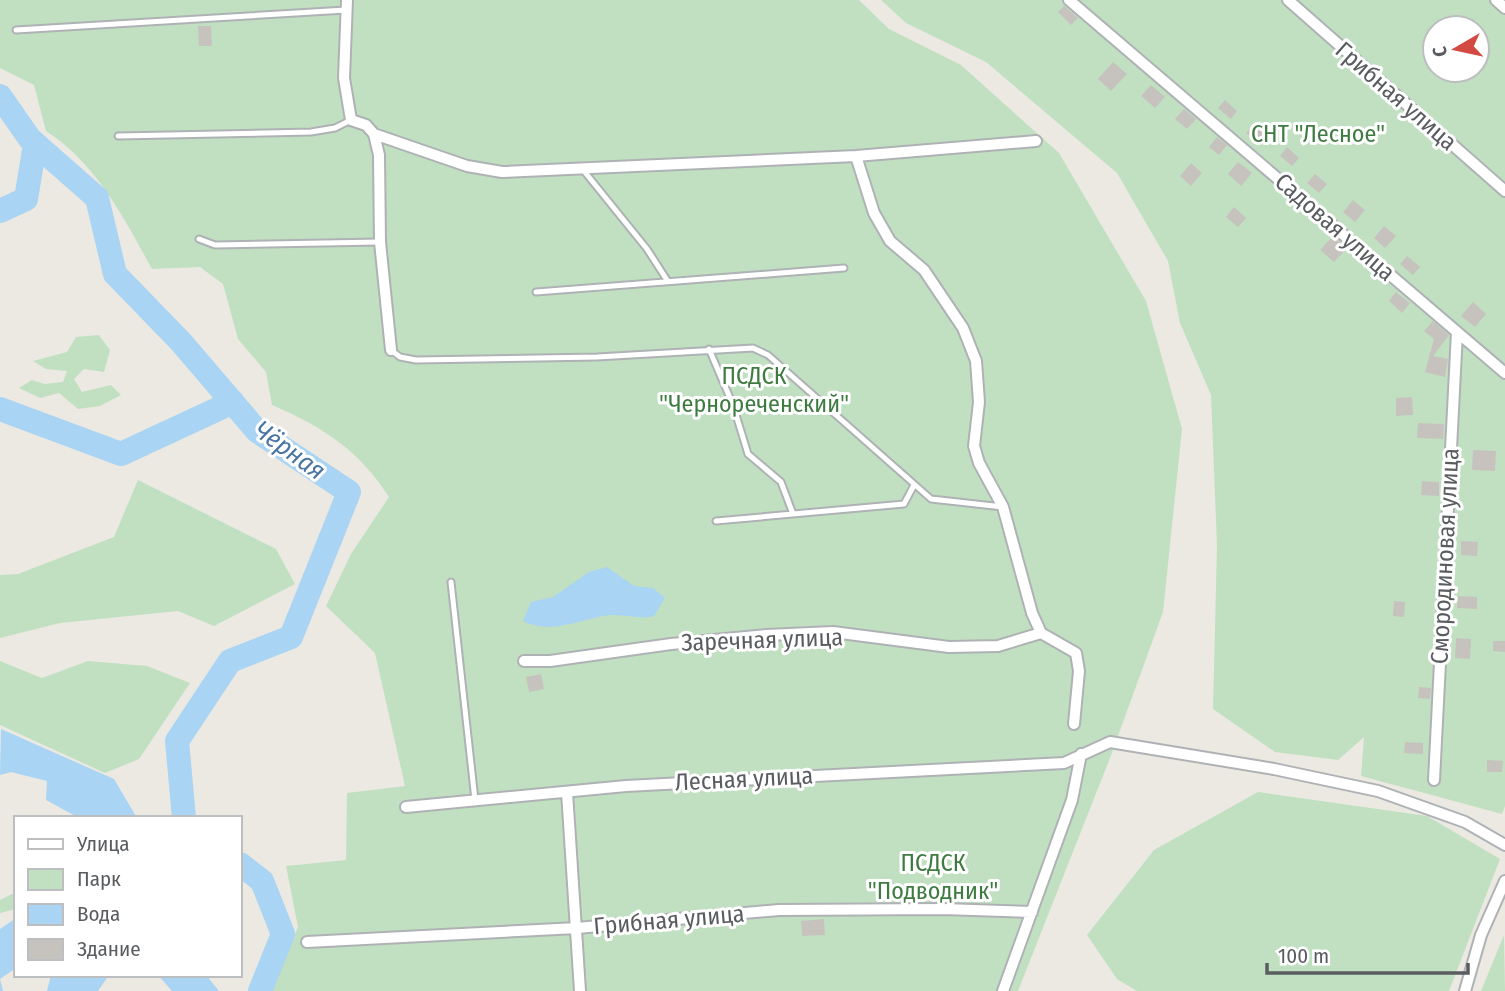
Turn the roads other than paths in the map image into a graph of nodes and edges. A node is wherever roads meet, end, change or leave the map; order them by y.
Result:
1 (1069, 0) edge
2 (1288, 0) edge
3 (1496, 0) edge
4 (347, 5) edge
5 (1505, 8) edge
6 (16, 30) dead end
7 (351, 120) junction
8 (374, 134) junction
9 (118, 136) dead end
10 (1037, 141) dead end
11 (856, 156) junction
12 (584, 171) junction
13 (1505, 191) edge
14 (199, 239) dead end
15 (380, 242) junction
16 (844, 268) dead end
17 (667, 280) junction
18 (536, 292) dead end
19 (1457, 332) junction
20 (709, 349) junction
21 (391, 350) joint
22 (1505, 373) edge
23 (914, 485) junction
24 (1003, 507) junction
25 (793, 514) junction
26 (716, 521) dead end
27 (451, 582) dead end
28 (1041, 633) junction
29 (524, 661) dead end
30 (1074, 724) dead end
31 (1081, 754) junction
32 (1434, 780) dead end
33 (567, 792) junction
34 (475, 800) junction
35 (406, 807) dead end
36 (1505, 845) edge
37 (1505, 881) edge
38 (1032, 912) junction
39 (577, 928) junction
40 (307, 942) dead end
41 (580, 991) edge
42 (1003, 991) edge
43 (1465, 991) edge

1 - 19 street, Садовая улица
2 - 13 street, Грибная улица
3 - 5 street
4 - 6 lane
4 - 7 street
7 - 8 street
7 - 9 lane
8 - 12 street
8 - 15 street
10 - 11 street
11 - 12 street
11 - 24 street
12 - 17 lane
14 - 15 lane
15 - 21 street
16 - 17 lane
17 - 18 lane
19 - 22 street, Садовая улица
19 - 32 street, Смородиновая улица
20 - 21 lane
20 - 23 lane
20 - 25 lane
23 - 24 lane
23 - 25 lane
24 - 28 street
25 - 26 lane
27 - 34 lane
28 - 29 street, Заречная улица
28 - 30 street
31 - 33 street, Лесная улица
31 - 36 street, Лесная улица
31 - 38 street
33 - 34 street, Лесная улица
33 - 39 street
34 - 35 street, Лесная улица
37 - 43 street
38 - 39 street, Грибная улица
38 - 42 street
39 - 40 street, Грибная улица
39 - 41 street

